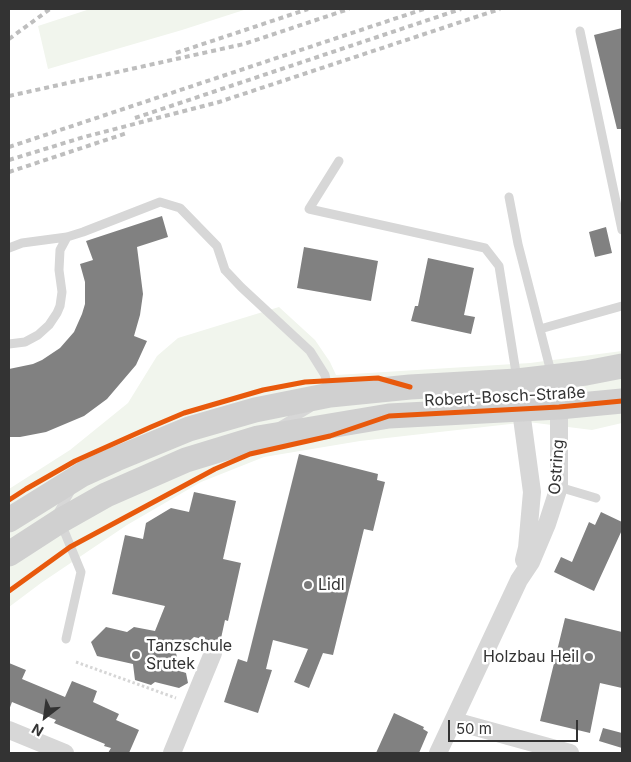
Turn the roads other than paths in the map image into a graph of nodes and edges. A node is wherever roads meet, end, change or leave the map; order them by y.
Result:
1 (580, 32) dead end
2 (340, 161) dead end
3 (509, 197) dead end
4 (622, 230) edge
5 (67, 237) junction
6 (9, 248) edge
7 (622, 306) edge
8 (540, 329) junction
9 (9, 344) edge
10 (622, 366) edge
11 (552, 376) junction
12 (517, 380) junction
13 (330, 395) junction
14 (622, 401) edge
15 (558, 407) junction
16 (522, 409) junction
17 (258, 438) junction
18 (83, 474) junction
19 (559, 487) junction
20 (596, 498) dead end
21 (9, 520) edge
22 (60, 521) junction
23 (9, 554) edge
24 (519, 580) junction
25 (66, 639) dead end
26 (213, 653) dead end
27 (454, 721) junction
28 (9, 730) edge
29 (65, 753) edge
30 (172, 753) edge
31 (438, 753) edge
32 (570, 753) edge

1 - 4 lane
2 - 12 lane
3 - 8 lane
5 - 6 lane
5 - 9 lane
5 - 13 lane
7 - 8 lane
8 - 11 lane
10 - 11 main road, Robert-Bosch-Straße
11 - 12 main road, Robert-Bosch-Straße
11 - 15 street, Ostring
12 - 13 main road, Robert-Bosch-Straße
12 - 16 street, Ostring
13 - 17 lane
13 - 18 main road, Robert-Bosch-Straße
14 - 15 main road, Robert-Bosch-Straße
15 - 16 main road, Robert-Bosch-Straße
15 - 19 street, Ostring
16 - 17 main road, Robert-Bosch-Straße
16 - 24 street, Ostring
17 - 22 main road, Robert-Bosch-Straße
18 - 21 main road, Robert-Bosch-Straße
18 - 22 lane
19 - 20 lane
19 - 24 street, Ostring
22 - 23 main road, Robert-Bosch-Straße
22 - 25 lane
24 - 27 street, Ostring
26 - 30 street
27 - 31 street, Ostring
27 - 32 street
28 - 29 street

